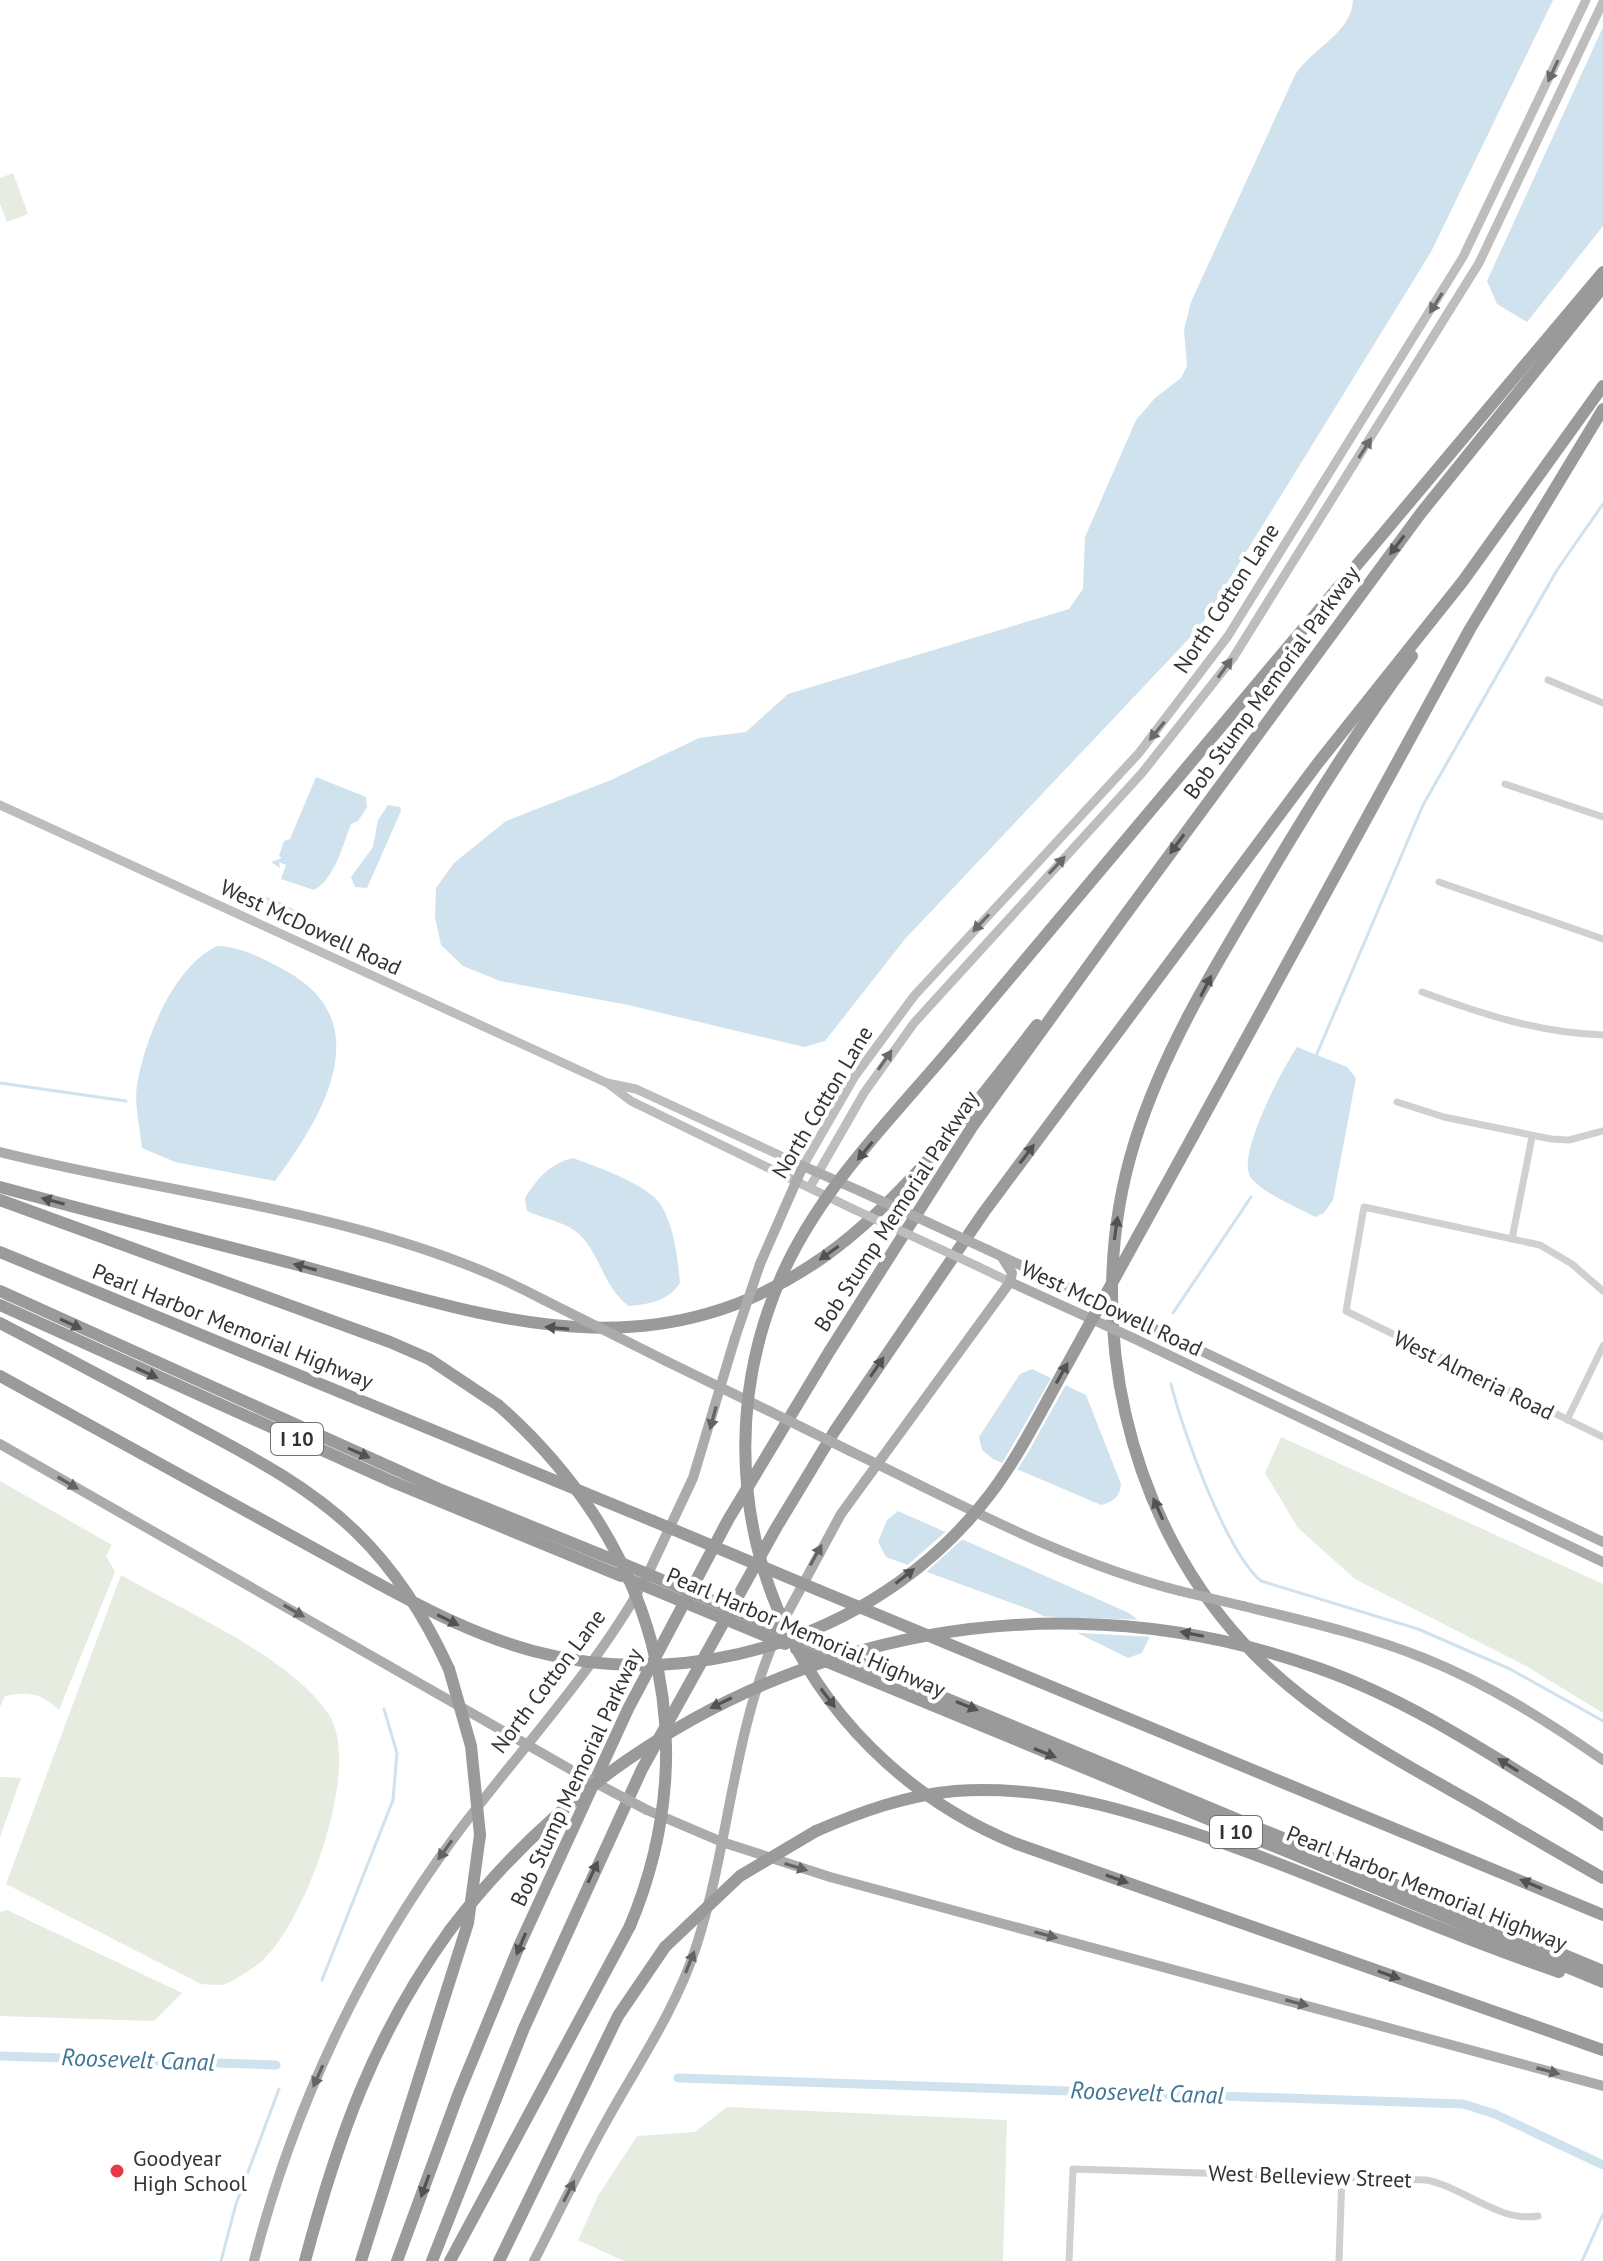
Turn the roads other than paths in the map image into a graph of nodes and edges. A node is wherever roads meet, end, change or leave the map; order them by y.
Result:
1 (1586, 0) edge
2 (1603, 2) edge
3 (1603, 272) edge
4 (1603, 287) edge
5 (1603, 386) edge
6 (1603, 409) edge
7 (1463, 581) junction
8 (1548, 680) dead end
9 (1603, 703) edge
10 (1505, 784) dead end
11 (0, 805) edge
12 (1603, 817) edge
13 (1439, 882) dead end
14 (1123, 918) junction
15 (1603, 939) edge
16 (1422, 992) dead end
17 (1603, 1035) edge
18 (607, 1083) junction
19 (1397, 1102) dead end
20 (1603, 1131) edge
21 (1532, 1137) junction
22 (0, 1152) edge
23 (803, 1166) junction
24 (818, 1172) junction
25 (796, 1180) junction
26 (0, 1187) edge
27 (810, 1187) junction
28 (0, 1200) edge
29 (1512, 1239) junction
30 (0, 1252) edge
31 (1002, 1257) junction
32 (1010, 1282) junction
33 (0, 1291) edge
34 (1603, 1291) edge
35 (0, 1305) edge
36 (0, 1323) edge
37 (1603, 1346) edge
38 (0, 1376) edge
39 (721, 1387) junction
40 (1567, 1420) junction
41 (1603, 1437) edge
42 (0, 1444) edge
43 (876, 1464) junction
44 (1603, 1542) edge
45 (1603, 1562) edge
46 (624, 1570) junction
47 (789, 1639) junction
48 (526, 1744) junction
49 (1603, 1760) edge
50 (1603, 1825) edge
51 (722, 1842) junction
52 (1603, 1878) edge
53 (1603, 1915) edge
54 (1603, 1971) edge
55 (1603, 1984) edge
56 (1603, 2050) edge
57 (1603, 2086) edge
58 (1342, 2176) junction
59 (1538, 2216) dead end
60 (254, 2261) edge
61 (305, 2261) edge
62 (361, 2261) edge
63 (397, 2261) edge
64 (432, 2261) edge
65 (450, 2261) edge
66 (499, 2261) edge
67 (534, 2261) edge
68 (1069, 2261) edge
69 (1339, 2261) edge

1 -> 23 main road, North Cotton Lane
24 -> 2 main road, North Cotton Lane
3 -> 56 highway, bridge
4 -> 14 highway, Bob Stump Memorial Parkway
5 - 7 highway
38 -> 6 highway, bridge
52 -> 7 highway
64 -> 7 highway
8 - 9 street
10 - 12 street
11 - 18 main road, West McDowell Road
13 - 15 street
14 -> 26 highway
14 -> 63 highway, Bob Stump Memorial Parkway
16 - 17 street
18 - 23 main road, West McDowell Road
18 - 25 main road, West McDowell Road
19 - 21 street
20 - 21 street
21 - 29 street
22 - 39 main road, bridge
23 - 24 main road, West McDowell Road
23 - 25 main road, North Cotton Lane
24 - 27 main road, North Cotton Lane
24 - 31 main road, West McDowell Road, bridge
25 - 27 main road, West McDowell Road
25 - 39 main road, North Cotton Lane, bridge
27 - 32 main road, West McDowell Road, bridge
28 - 65 highway, bridge
29 - 34 street
29 - 40 street, West Almeria Road
53 -> 30 highway, Pearl Harbor Memorial Highway, bridge
31 - 32 main road
31 - 44 main road, West McDowell Road, bridge
32 - 43 main road
32 - 45 main road, West McDowell Road, bridge
33 -> 46 highway
35 -> 46 highway, Pearl Harbor Memorial Highway / I 10
36 - 62 highway, bridge
37 - 40 street
39 - 43 main road, bridge
39 -> 48 main road, North Cotton Lane
40 - 41 street, West Almeria Road
42 -> 48 main road
43 - 49 main road, bridge
51 -> 43 main road
46 - 47 highway, Pearl Harbor Memorial Highway / I 10, bridge
47 -> 54 highway
47 -> 55 highway, Pearl Harbor Memorial Highway / I 10
48 - 51 main road, bridge
48 -> 60 main road, North Cotton Lane
50 -> 61 highway, bridge
51 -> 57 main road
67 -> 51 main road
55 - 66 highway, bridge
58 - 59 street, West Belleview Street
58 - 68 street, West Belleview Street
58 - 69 street

